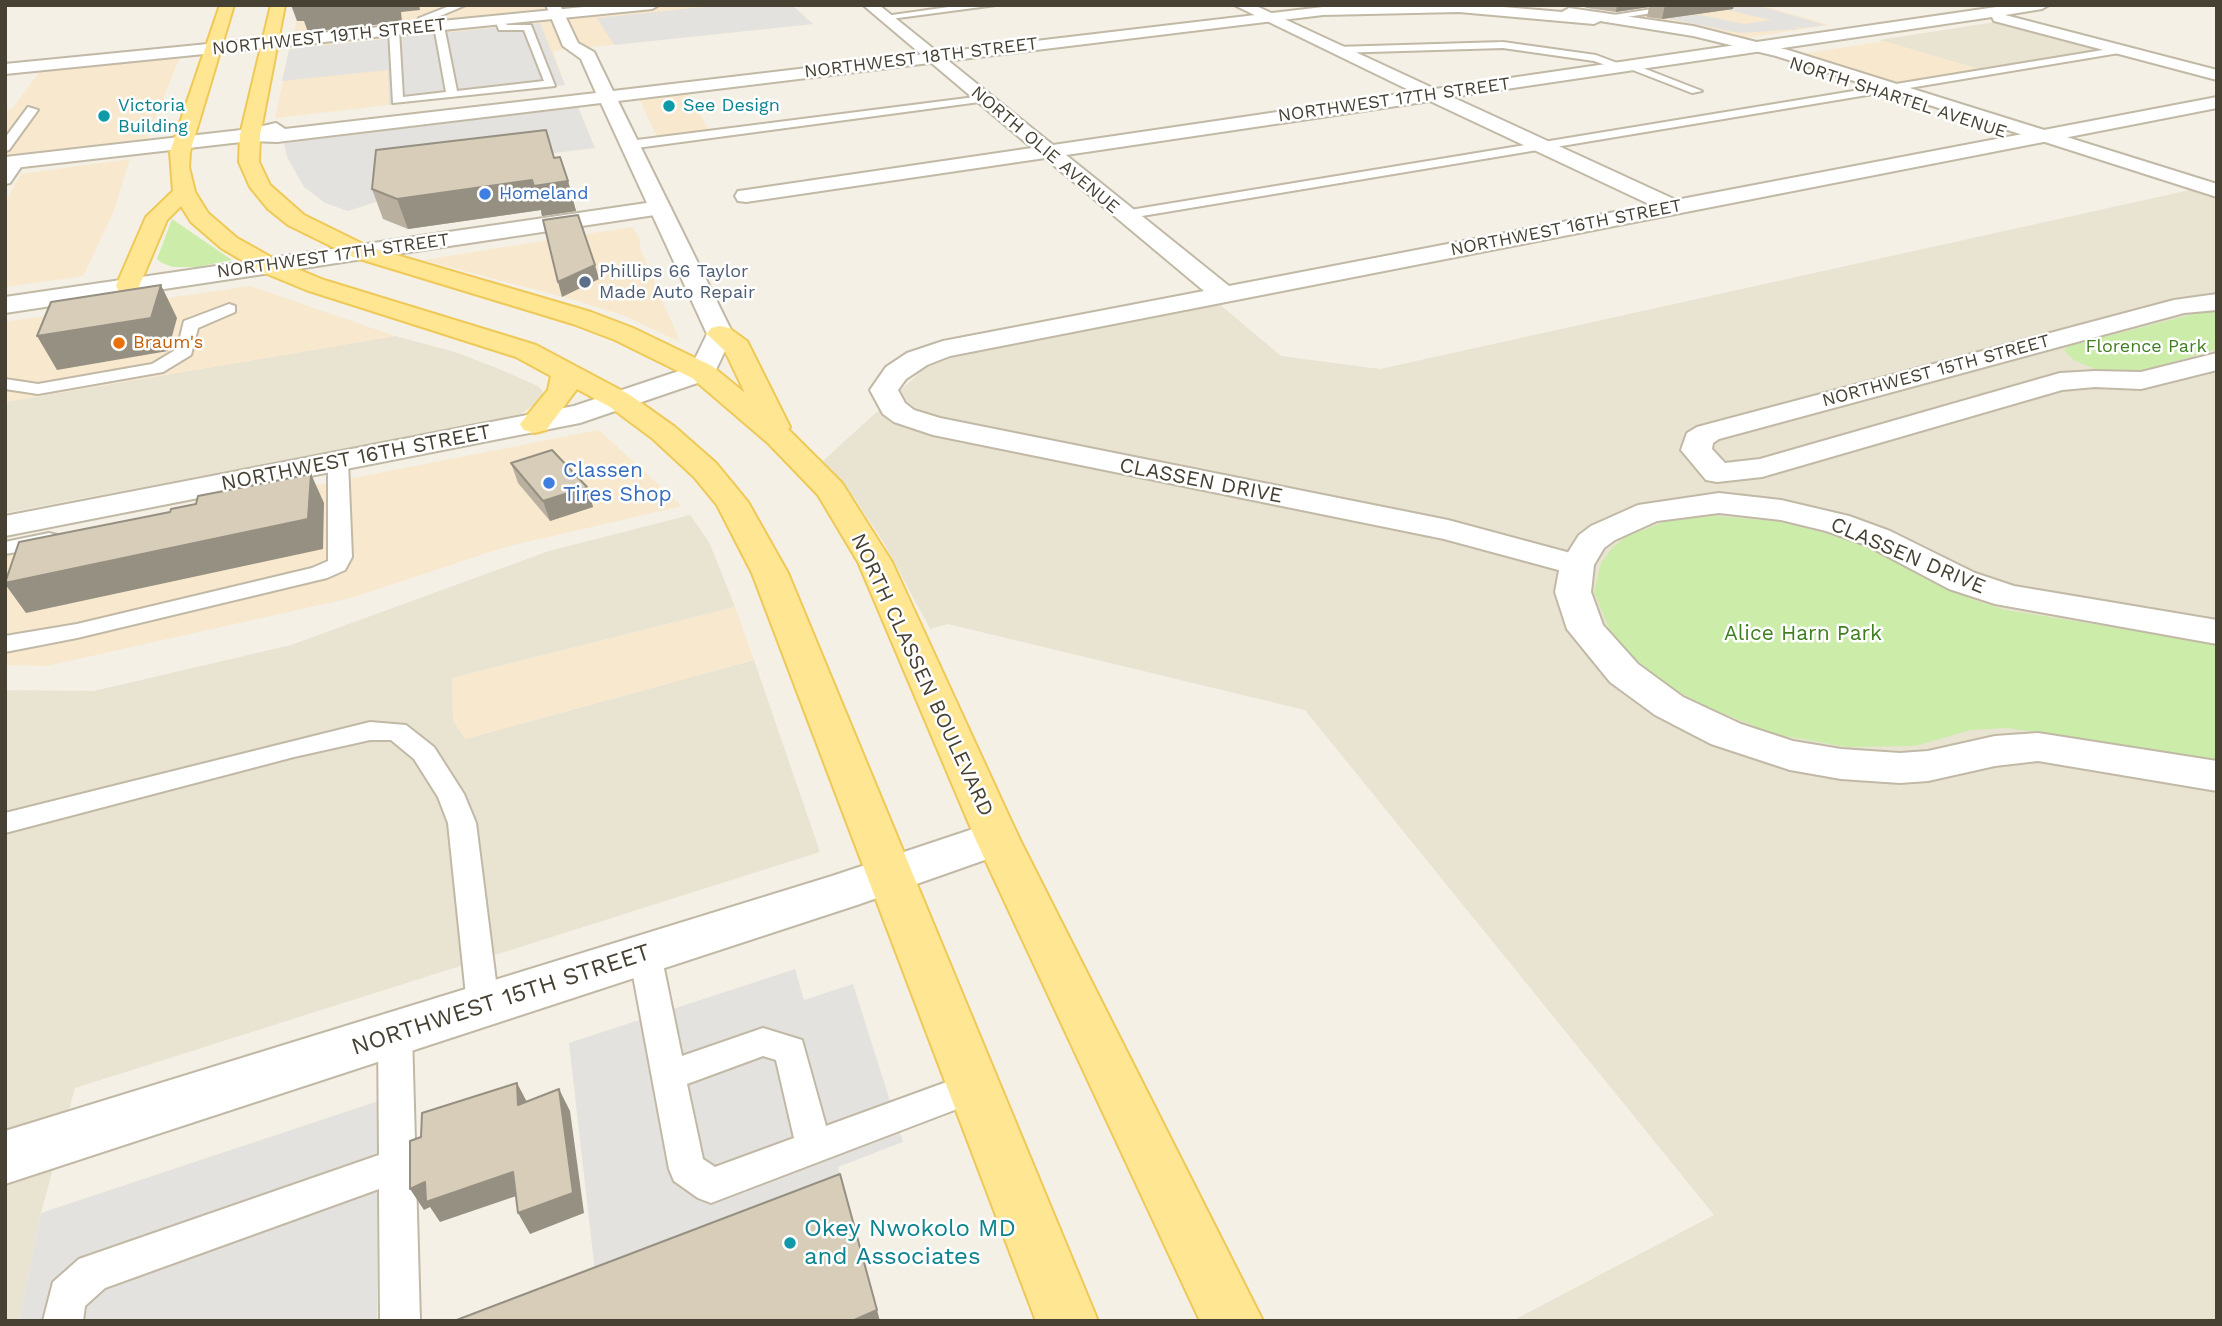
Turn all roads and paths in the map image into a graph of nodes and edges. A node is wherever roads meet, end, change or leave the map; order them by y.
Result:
1 (227, 5) edge
2 (278, 5) edge
3 (461, 5) edge
4 (652, 5) edge
5 (991, 5) edge
6 (1241, 5) edge
7 (1327, 5) edge
8 (1491, 5) edge
9 (1555, 5) edge
10 (1700, 5) edge
11 (1948, 5) edge
12 (2042, 5) edge
13 (1315, 6) edge
14 (564, 9) edge
15 (876, 11) edge
16 (1575, 12) junction
17 (1982, 14) junction
18 (1262, 15) junction
19 (1602, 18) junction
20 (500, 20) junction
21 (439, 26) junction
22 (418, 28) junction
23 (394, 30) junction
24 (271, 43) junction
25 (212, 48) junction
26 (1752, 48) junction
27 (1336, 50) junction
28 (2121, 50) junction
29 (929, 54) junction
30 (1625, 67) junction
31 (5, 69) edge
32 (2217, 75) edge
33 (1886, 89) junction
34 (1696, 91) dead end
35 (605, 93) junction
36 (1432, 95) junction
37 (983, 99) junction
38 (2217, 102) edge
39 (460, 105) junction
40 (32, 110) dead end
41 (250, 135) junction
42 (2035, 137) junction
43 (182, 142) junction
44 (629, 145) junction
45 (1542, 147) junction
46 (1046, 151) junction
47 (10, 157) edge
48 (5, 180) edge
49 (2217, 191) edge
50 (184, 192) junction
51 (746, 196) dead end
52 (2217, 200) edge
53 (1672, 207) junction
54 (660, 208) junction
55 (1124, 215) junction
56 (361, 252) junction
57 (269, 266) junction
58 (128, 286) junction
59 (1223, 294) junction
60 (2217, 302) edge
61 (5, 305) edge
62 (229, 309) dead end
63 (720, 334) junction
64 (2026, 347) junction
65 (917, 359) joint
66 (2217, 361) edge
67 (702, 372) junction
68 (566, 373) junction
69 (2095, 379) junction
70 (5, 384) edge
71 (620, 401) junction
72 (535, 424) junction
73 (780, 438) junction
74 (338, 473) junction
75 (1718, 488) junction
76 (311, 489) edge
77 (64, 537) edge
78 (10, 538) edge
79 (1577, 565) junction
80 (2217, 632) edge
81 (5, 644) edge
82 (2217, 776) edge
83 (5, 823) edge
84 (997, 838) junction
85 (891, 874) junction
86 (645, 954) junction
87 (483, 1005) junction
88 (395, 1034) junction
89 (669, 1075) junction
90 (974, 1087) junction
91 (814, 1147) junction
92 (5, 1158) edge
93 (397, 1166) junction
94 (63, 1321) edge
95 (400, 1321) edge
96 (1067, 1321) edge
97 (1232, 1321) edge

1 - 25 main road
2 - 24 main road, NORTH CLASSEN BOULEVARD
3 - 22 lane
4 - 14 street, NORTHWEST 19TH STREET
5 - 15 lane
6 - 18 street
7 - 13 street, NORTHWEST 18TH STREET
8 - 16 street
9 - 16 street, NORTH SHARTEL AVENUE
10 - 19 lane
11 - 17 street
12 - 17 street, NORTHWEST 17TH STREET
13 - 18 street, NORTHWEST 18TH STREET
14 - 20 street, NORTHWEST 19TH STREET
14 - 35 street
15 - 29 street, NORTH OLIE AVENUE
16 - 19 street, NORTH SHARTEL AVENUE
17 - 26 street, NORTHWEST 17TH STREET
17 - 28 street
18 - 19 street, NORTHWEST 18TH STREET
18 - 27 street
18 - 29 street, NORTHWEST 18TH STREET
19 - 26 street, NORTH SHARTEL AVENUE
20 - 21 street, NORTHWEST 19TH STREET
20 - 39 lane
21 - 22 street, NORTHWEST 19TH STREET
21 - 39 lane
22 - 23 street, NORTHWEST 19TH STREET
23 - 24 street, NORTHWEST 19TH STREET
23 - 39 lane
24 - 25 street, NORTHWEST 19TH STREET
24 - 41 main road, NORTH CLASSEN BOULEVARD
25 - 31 street, NORTHWEST 19TH STREET
25 - 43 main road
26 - 30 street, NORTHWEST 17TH STREET
26 - 33 street, NORTH SHARTEL AVENUE
27 - 30 lane
27 - 36 street
28 - 32 street
28 - 33 lane
29 - 35 street, NORTHWEST 18TH STREET
29 - 37 street, NORTH OLIE AVENUE
30 - 34 lane
30 - 36 street, NORTHWEST 17TH STREET
33 - 42 street, NORTH SHARTEL AVENUE
33 - 45 lane
35 - 39 street, NORTHWEST 18TH STREET
35 - 44 street
36 - 45 street
36 - 46 street, NORTHWEST 17TH STREET
37 - 44 lane
37 - 46 street, NORTH OLIE AVENUE
38 - 42 street, NORTHWEST 16TH STREET
39 - 41 street, NORTHWEST 18TH STREET
40 - 47 lane
41 - 43 street, NORTHWEST 18TH STREET
41 - 56 main road, NORTH CLASSEN BOULEVARD
42 - 49 street, NORTH SHARTEL AVENUE
42 - 52 street, NORTH SHARTEL AVENUE
42 - 53 street, NORTHWEST 16TH STREET
43 - 47 street, NORTHWEST 18TH STREET
43 - 50 main road
44 - 54 street
45 - 53 street
45 - 55 lane
46 - 51 street, NORTHWEST 17TH STREET
46 - 55 street, NORTH OLIE AVENUE
47 - 48 lane
50 - 57 main road
50 - 58 main road
53 - 59 street, NORTHWEST 16TH STREET
54 - 56 street, NORTHWEST 17TH STREET
54 - 63 street
55 - 59 street, NORTH OLIE AVENUE
56 - 57 street, NORTHWEST 17TH STREET
56 - 67 main road, NORTH CLASSEN BOULEVARD
57 - 58 street, NORTHWEST 17TH STREET
57 - 68 main road
58 - 61 street, NORTHWEST 17TH STREET
59 - 65 street, NORTHWEST 16TH STREET
60 - 64 street, NORTHWEST 15TH STREET
62 - 70 lane
63 - 67 street
63 - 73 main road
64 - 69 street
64 - 75 street, NORTHWEST 15TH STREET
65 - 79 street, CLASSEN DRIVE
66 - 69 street, NORTHWEST 15TH STREET
67 - 71 street, NORTHWEST 16TH STREET
67 - 73 main road, NORTH CLASSEN BOULEVARD
68 - 71 main road
68 - 72 main road
69 - 75 street, NORTHWEST 15TH STREET
71 - 72 street, NORTHWEST 16TH STREET
71 - 85 main road
72 - 74 street, NORTHWEST 16TH STREET
73 - 84 main road, NORTH CLASSEN BOULEVARD
74 - 76 lane
74 - 78 street, NORTHWEST 16TH STREET
74 - 81 lane
75 - 79 street, CLASSEN DRIVE
75 - 80 street, CLASSEN DRIVE
77 - 78 lane
79 - 82 street
83 - 87 lane
84 - 85 street, NORTHWEST 15TH STREET
84 - 97 main road, NORTH CLASSEN BOULEVARD
85 - 86 street, NORTHWEST 15TH STREET
85 - 90 main road
86 - 87 street, NORTHWEST 15TH STREET
86 - 89 lane
87 - 88 street, NORTHWEST 15TH STREET
88 - 92 street, NORTHWEST 15TH STREET
88 - 93 lane
89 - 91 lane
89 - 91 lane
90 - 91 lane
90 - 96 main road
93 - 94 lane
93 - 95 lane

